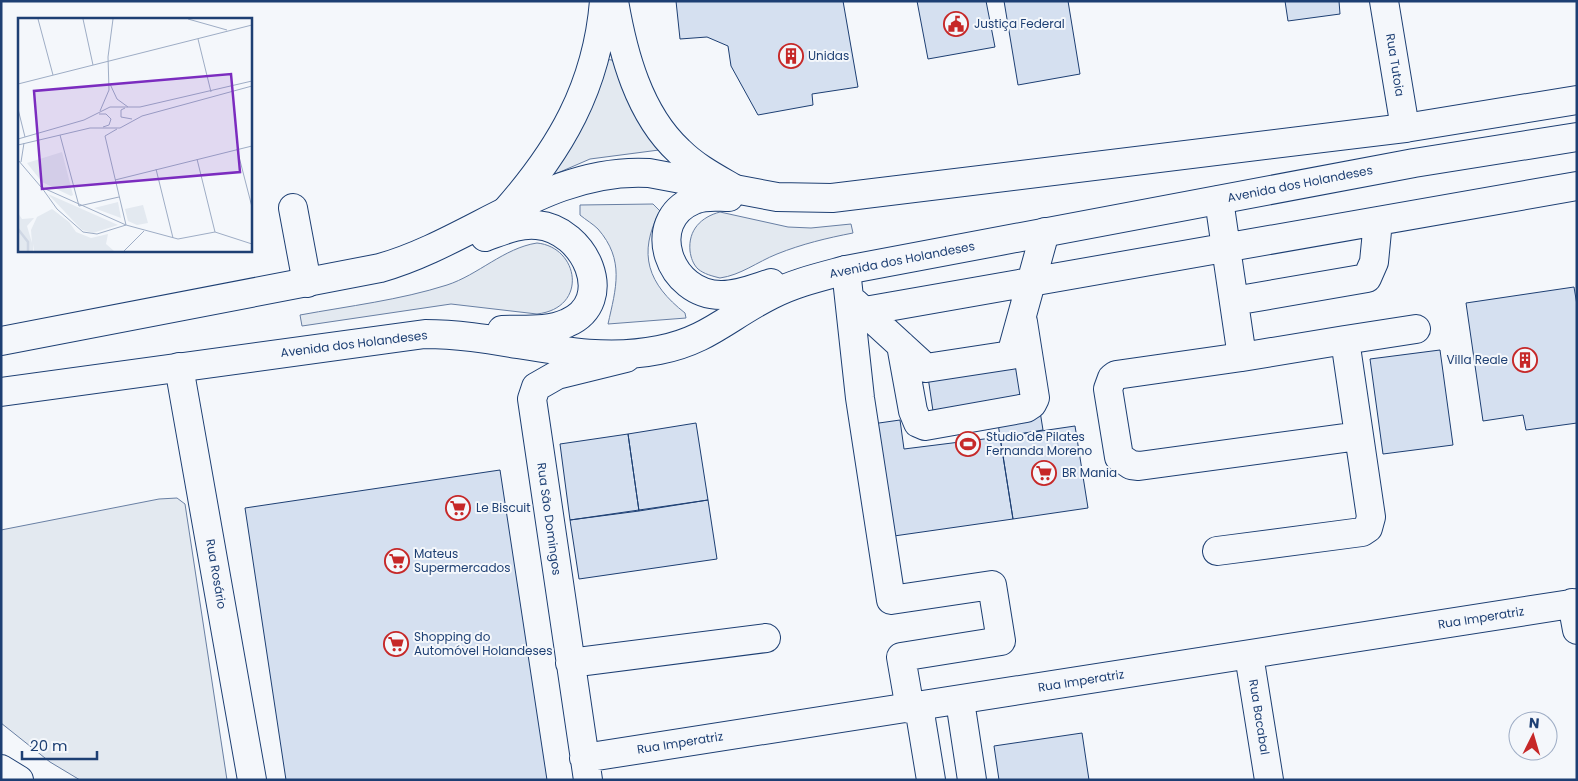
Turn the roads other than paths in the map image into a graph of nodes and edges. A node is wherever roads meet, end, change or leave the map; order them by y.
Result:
1 (604, 1) edge
2 (614, 1) edge
3 (1384, 1) edge
4 (1577, 100) edge
5 (1405, 128) junction
6 (1577, 137) edge
7 (1577, 186) edge
8 (737, 190) junction
9 (853, 196) junction
10 (1219, 200) junction
11 (293, 208) dead end
12 (505, 212) junction
13 (1378, 221) junction
14 (1044, 232) junction
15 (1226, 247) junction
16 (846, 270) junction
17 (359, 273) junction
18 (1033, 280) junction
19 (307, 283) junction
20 (1234, 301) junction
21 (857, 305) junction
22 (1022, 316) junction
23 (1416, 329) dead end
24 (425, 334) junction
25 (1, 340) edge
26 (1345, 340) junction
27 (901, 345) junction
28 (659, 350) junction
29 (1242, 357) junction
30 (180, 367) junction
31 (1, 392) edge
32 (1359, 436) junction
33 (1217, 551) dead end
34 (1575, 603) edge
35 (1577, 630) edge
36 (766, 638) dead end
37 (1249, 655) junction
38 (570, 663) junction
39 (960, 700) junction
40 (915, 708) junction
41 (1, 769) edge
42 (586, 769) edge
43 (18, 780) edge
44 (252, 780) edge
45 (930, 780) edge
46 (972, 780) edge
47 (1269, 780) edge

1 - 12 main road
2 - 8 main road
3 - 5 main road, Rua Tutoia
4 - 5 main road
5 - 9 main road
6 - 10 main road, Avenida dos Holandeses
7 - 13 main road
8 - 9 main road
8 - 12 main road
9 - 16 main road
10 - 14 main road, Avenida dos Holandeses
10 - 15 main road
11 - 19 main road
12 - 17 main road
13 - 15 main road
13 - 20 main road
14 - 16 main road, Avenida dos Holandeses
14 - 18 main road
15 - 18 main road
15 - 20 main road
16 - 21 main road
16 - 28 main road, Avenida dos Holandeses
17 - 19 main road
17 - 24 main road
18 - 21 main road
18 - 22 main road
19 - 25 main road
20 - 29 main road
21 - 27 main road
21 - 40 main road
22 - 27 main road
22 - 27 main road
23 - 26 main road
24 - 28 main road, Avenida dos Holandeses
24 - 30 main road, Avenida dos Holandeses
26 - 29 main road
26 - 32 main road
28 - 38 main road, Rua São Domingos
29 - 32 main road
30 - 31 main road, Avenida dos Holandeses
30 - 44 main road, Rua Rosário
32 - 33 main road
34 - 35 main road
34 - 37 main road, Rua Imperatriz
36 - 38 main road
37 - 39 main road, Rua Imperatriz
37 - 47 main road, Rua Bacabal
38 - 42 main road, Rua São Domingos
39 - 40 main road, Rua Imperatriz
39 - 46 main road
40 - 42 main road, Rua Imperatriz
40 - 45 main road
41 - 43 main road

